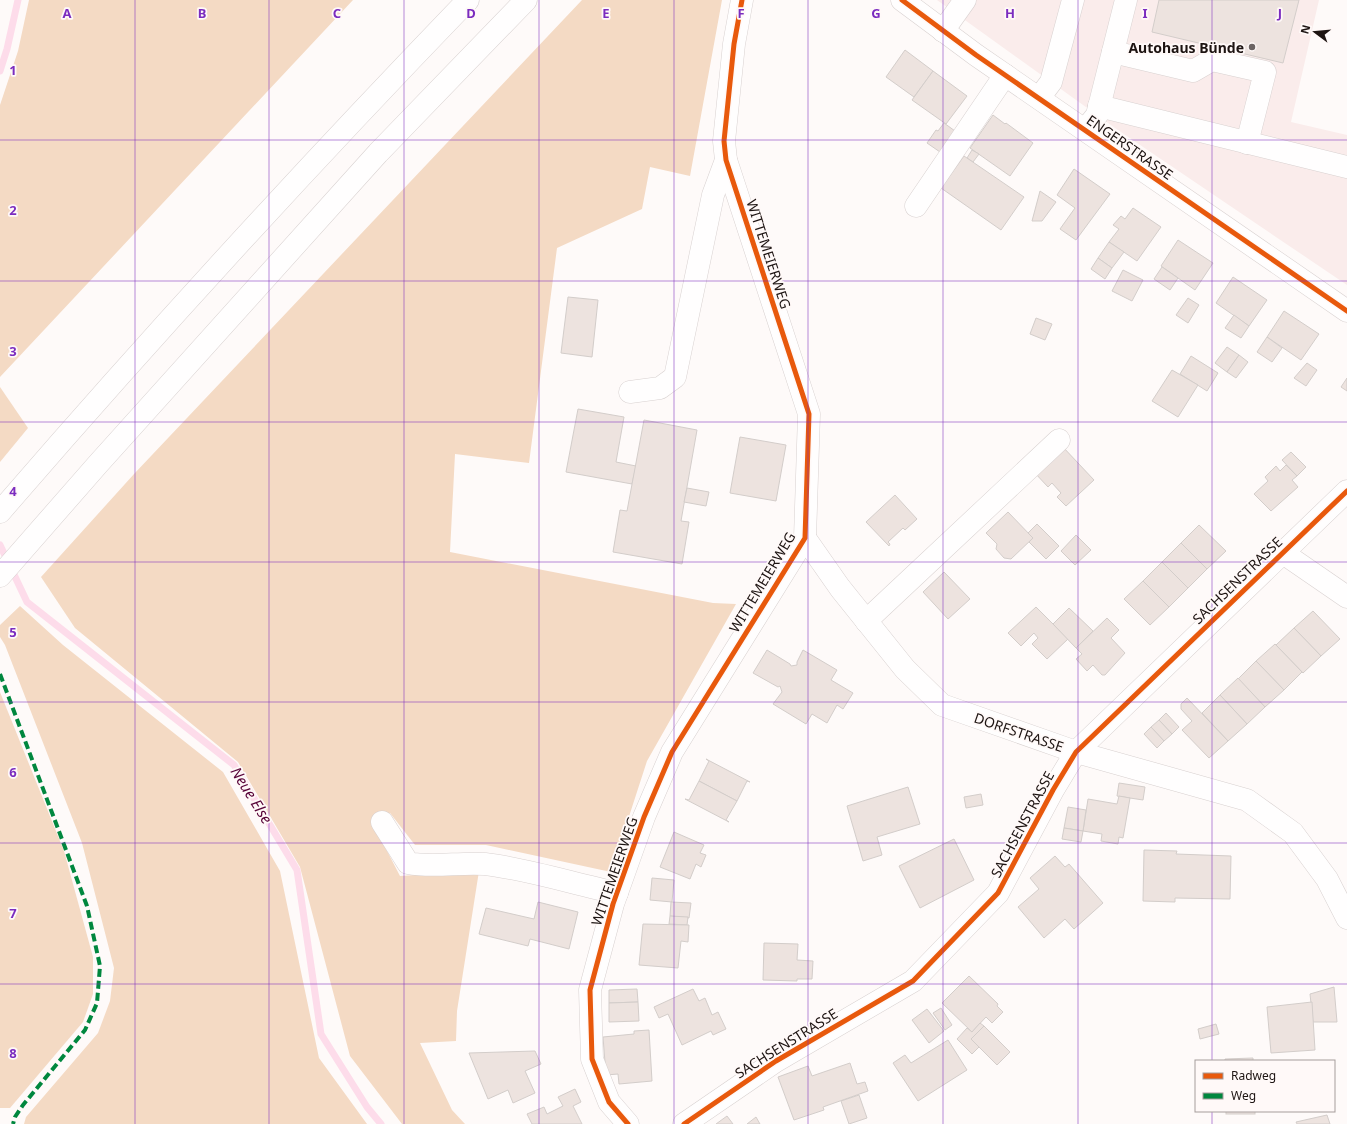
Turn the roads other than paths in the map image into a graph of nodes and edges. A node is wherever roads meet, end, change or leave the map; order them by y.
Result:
1 (468, 0) edge
2 (526, 0) edge
3 (742, 0) edge
4 (902, 0) edge
5 (965, 0) edge
6 (1073, 0) edge
7 (1126, 0) edge
8 (943, 31) junction
9 (1113, 52) junction
10 (1005, 75) junction
11 (1039, 98) junction
12 (1099, 106) junction
13 (1085, 130) junction
14 (1247, 143) junction
15 (726, 160) junction
16 (1347, 167) edge
17 (916, 206) dead end
18 (1347, 311) edge
19 (630, 392) dead end
20 (1059, 440) dead end
21 (1347, 492) edge
22 (0, 512) edge
23 (805, 538) junction
24 (1283, 553) junction
25 (0, 576) edge
26 (1347, 597) edge
27 (866, 621) junction
28 (1076, 752) junction
29 (382, 822) dead end
30 (617, 894) junction
31 (1347, 918) edge
32 (628, 1124) edge
33 (684, 1124) edge

1 - 22 main road
2 - 25 main road
3 - 15 main road, WITTEMEIERWEG
4 - 8 main road, ENGERSTRASSE
5 - 8 main road
6 - 11 main road
7 - 9 main road
8 - 10 main road, ENGERSTRASSE
9 - 12 main road
9 - 14 main road
10 - 11 main road, ENGERSTRASSE
10 - 17 main road
11 - 13 main road, ENGERSTRASSE
12 - 13 main road
12 - 14 main road
13 - 18 main road, ENGERSTRASSE
14 - 16 main road
15 - 19 main road
15 - 23 main road, WITTEMEIERWEG
20 - 27 main road
21 - 24 main road, SACHSENSTRASSE
23 - 27 main road, DORFSTRASSE
23 - 30 main road, WITTEMEIERWEG
24 - 26 main road
24 - 28 main road, SACHSENSTRASSE
27 - 28 main road, DORFSTRASSE
28 - 31 main road, DORFSTRASSE
28 - 33 main road, SACHSENSTRASSE
29 - 30 main road
30 - 32 main road, WITTEMEIERWEG

